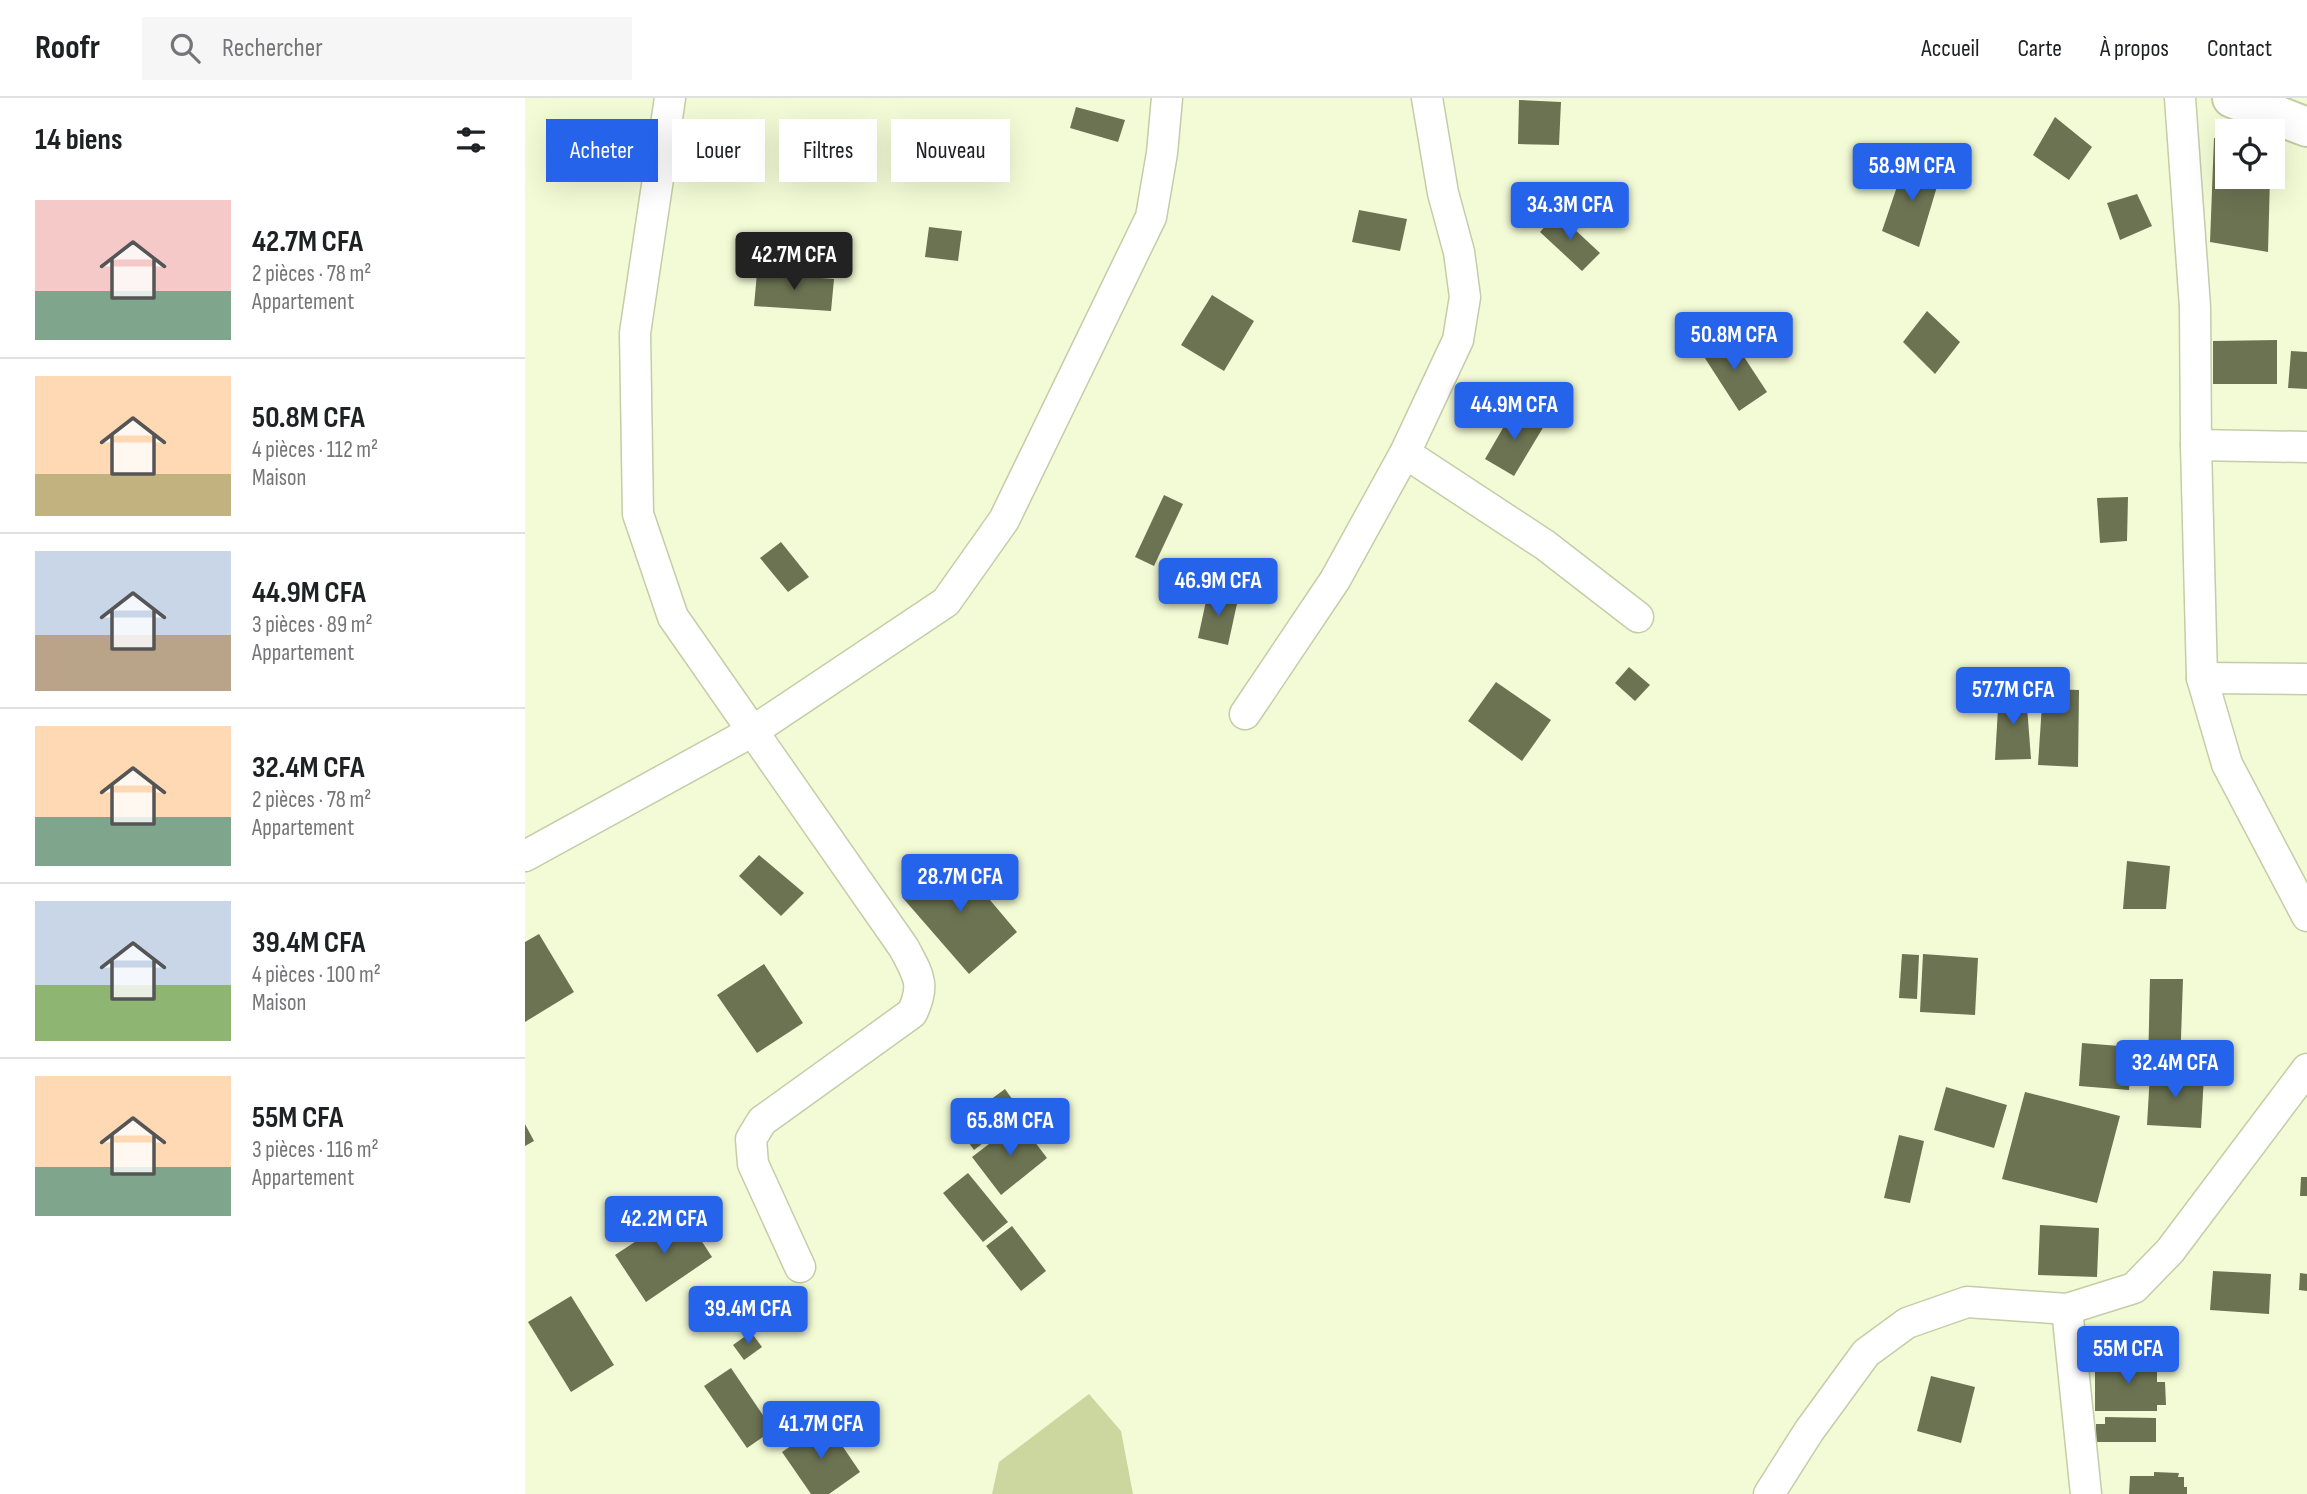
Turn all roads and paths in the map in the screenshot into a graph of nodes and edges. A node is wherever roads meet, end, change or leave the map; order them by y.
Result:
1 (670, 98) edge
2 (1167, 98) edge
3 (1427, 98) edge
4 (2180, 98) edge
5 (2255, 102) edge
6 (2307, 127) edge
7 (2196, 445) junction
8 (2307, 447) edge
9 (1405, 453) junction
10 (1638, 617) dead end
11 (2202, 678) junction
12 (2307, 679) edge
13 (1245, 714) dead end
14 (753, 731) junction
15 (525, 856) edge
16 (2307, 916) edge
17 (2307, 1069) edge
18 (800, 1266) dead end
19 (2067, 1309) junction
20 (1769, 1494) edge
21 (2087, 1494) edge

1 - 14 street
2 - 14 street
3 - 9 street
4 - 7 street
5 - 6 street
7 - 8 street
7 - 11 street
9 - 10 street
9 - 13 street
11 - 12 street
11 - 16 street
14 - 15 street
14 - 18 street
17 - 19 street
19 - 20 street
19 - 21 street

